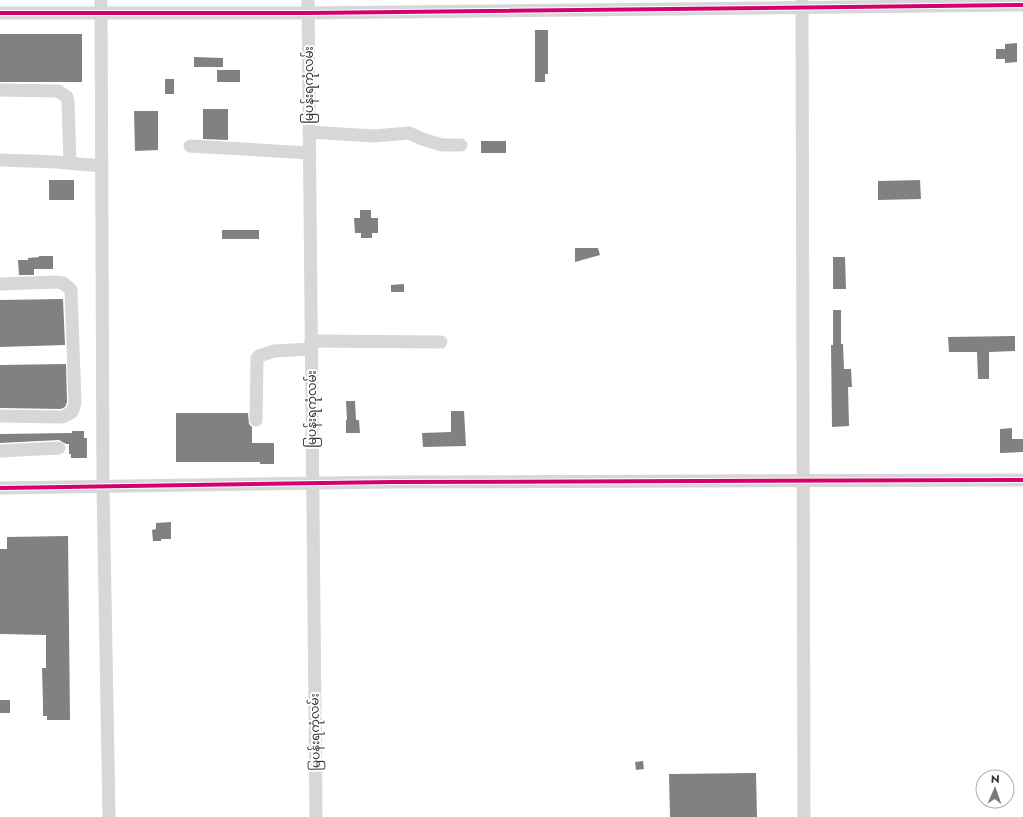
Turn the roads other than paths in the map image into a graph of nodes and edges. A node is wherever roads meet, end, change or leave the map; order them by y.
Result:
1 (802, 4) edge
2 (546, 5) edge
3 (1023, 5) edge
4 (101, 6) edge
5 (308, 7) edge
6 (0, 13) edge
7 (0, 90) edge
8 (309, 132) junction
9 (461, 145) dead end
10 (190, 146) dead end
11 (310, 153) junction
12 (0, 160) edge
13 (70, 163) junction
14 (102, 166) junction
15 (0, 284) edge
16 (441, 342) dead end
17 (311, 345) junction
18 (0, 416) edge
19 (256, 420) dead end
20 (59, 448) dead end
21 (0, 451) edge
22 (804, 480) junction
23 (1023, 480) edge
24 (312, 483) junction
25 (103, 486) junction
26 (0, 488) edge
27 (109, 817) edge
28 (316, 817) edge
29 (804, 817) edge

1 - 2 street
1 - 3 street
1 - 22 street
2 - 5 street
4 - 5 street
4 - 6 street
4 - 14 street
5 - 8 street, မြပန်းရကုံလမ်း
7 - 13 street
8 - 9 street
8 - 11 street, မြပန်းရကုံလမ်း
10 - 11 street
11 - 17 street, မြပန်းရကုံလမ်း
12 - 13 street
13 - 14 street
14 - 25 street
15 - 18 street
16 - 17 street
17 - 19 street
17 - 24 street, မြပန်းရကုံလမ်း
20 - 21 street
22 - 23 street
22 - 24 street
22 - 29 street
24 - 25 street
24 - 28 street, မြပန်းရကုံလမ်း
25 - 26 street
25 - 27 street

